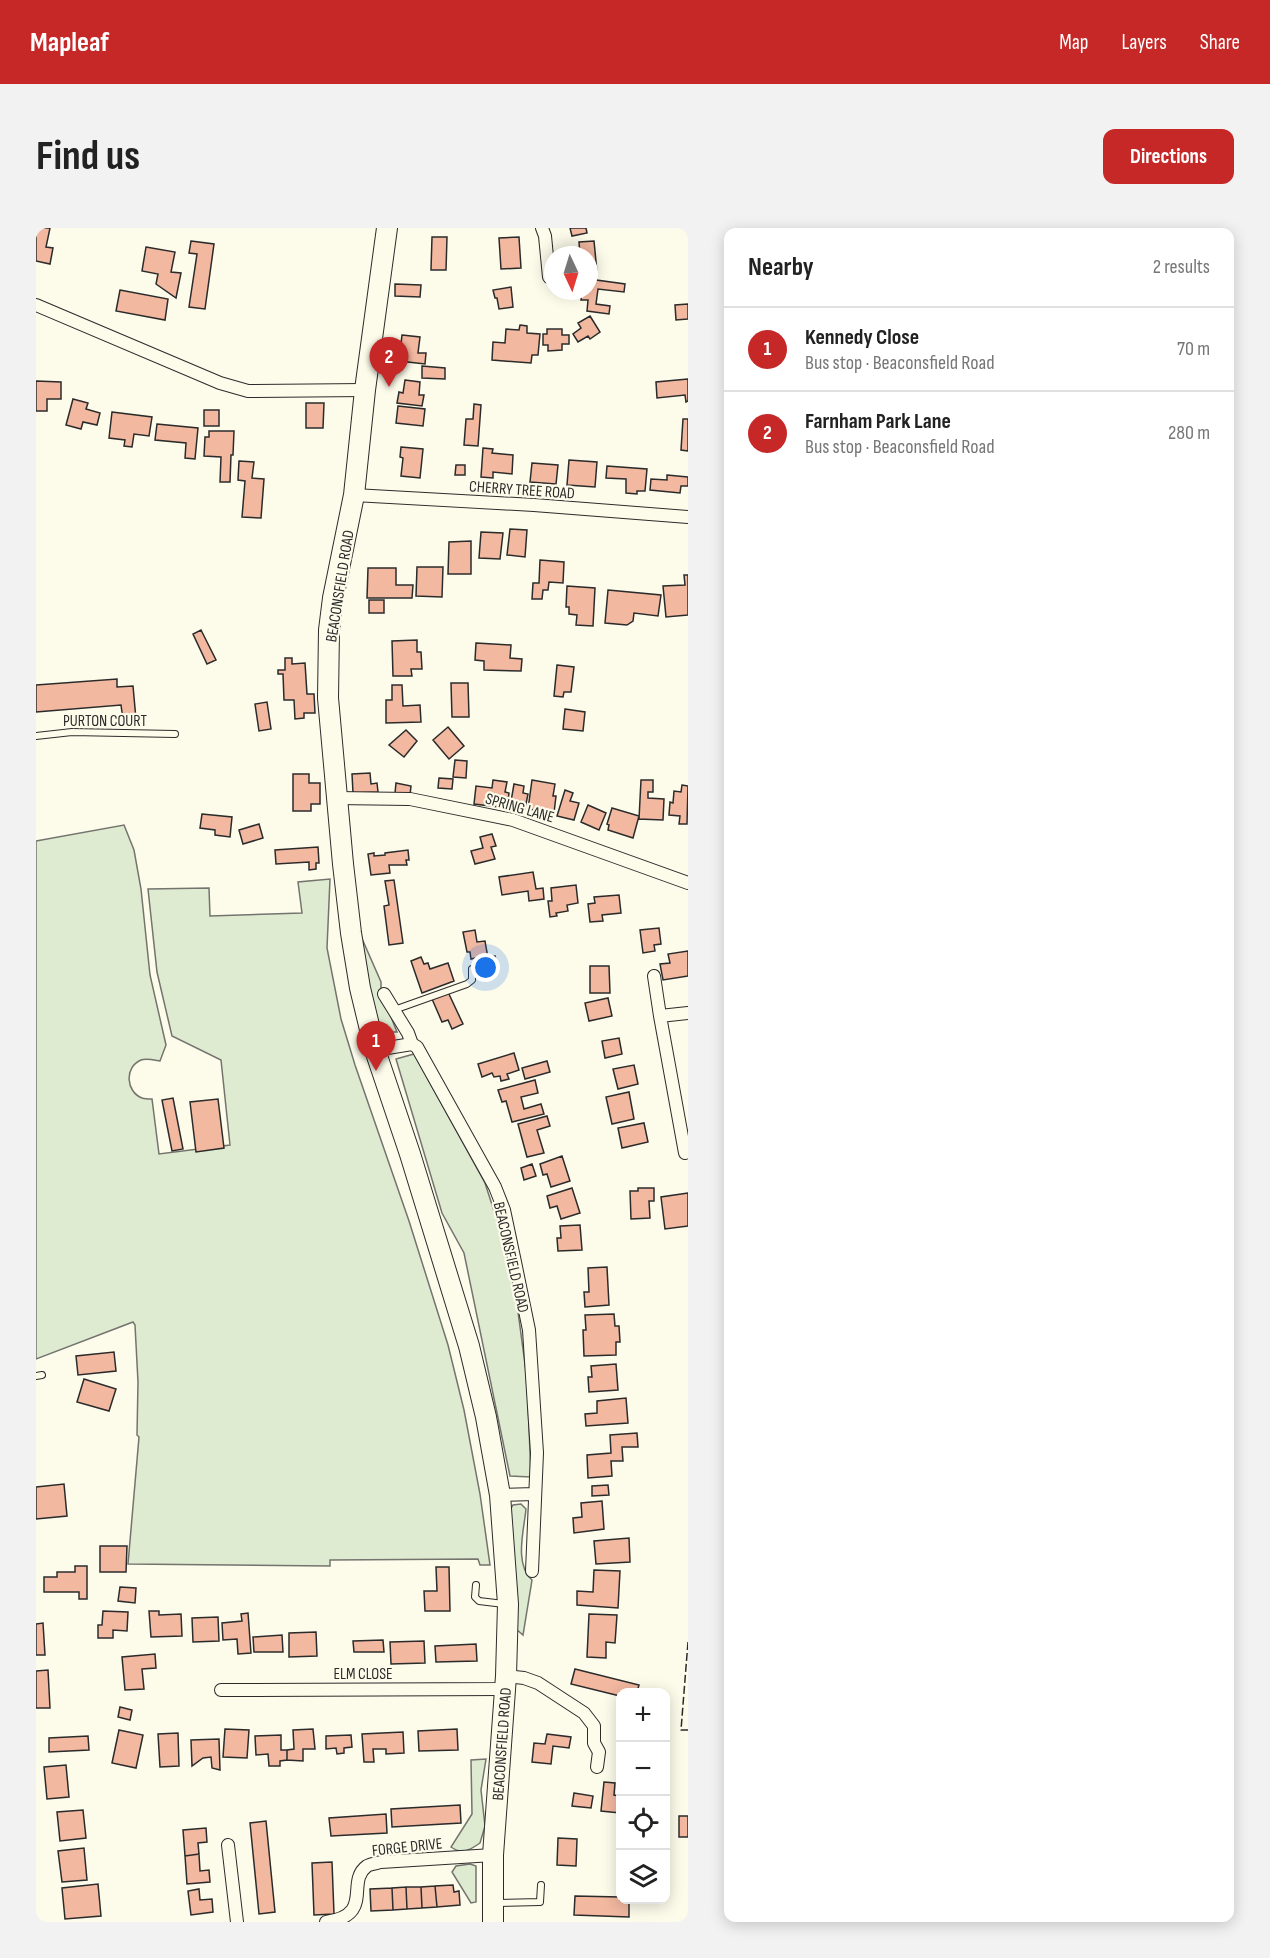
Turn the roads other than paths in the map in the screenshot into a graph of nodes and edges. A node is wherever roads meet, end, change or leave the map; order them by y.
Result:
1 (387, 228) edge
2 (542, 228) edge
3 (546, 246) edge
4 (36, 305) edge
5 (365, 390) junction
6 (354, 495) junction
7 (688, 517) edge
8 (175, 734) dead end
9 (36, 736) edge
10 (336, 798) junction
11 (688, 883) edge
12 (472, 969) dead end
13 (654, 976) dead end
14 (384, 994) dead end
15 (394, 1010) junction
16 (688, 1013) edge
17 (660, 1016) junction
18 (412, 1044) junction
19 (375, 1050) junction
20 (685, 1153) dead end
21 (535, 1494) junction
22 (500, 1495) junction
23 (532, 1571) dead end
24 (476, 1585) dead end
25 (508, 1604) junction
26 (505, 1683) junction
27 (221, 1690) dead end
28 (597, 1767) dead end
29 (228, 1845) dead end
30 (493, 1855) junction
31 (541, 1886) dead end
32 (492, 1913) edge
33 (237, 1922) edge
34 (326, 1922) edge

1 - 5 main road, BEACONSFIELD ROAD
2 - 3 street
4 - 5 street
5 - 6 main road, BEACONSFIELD ROAD
6 - 7 street, CHERRY TREE ROAD
6 - 10 main road, BEACONSFIELD ROAD
8 - 9 lane, PURTON COURT
10 - 11 street, SPRING LANE
10 - 19 main road, BEACONSFIELD ROAD
12 - 15 lane
13 - 17 street
14 - 15 street, BEACONSFIELD ROAD
15 - 18 street, BEACONSFIELD ROAD
16 - 17 street
17 - 20 street
18 - 19 street
18 - 21 street, BEACONSFIELD ROAD
19 - 22 main road, BEACONSFIELD ROAD
21 - 22 street
21 - 23 street, BEACONSFIELD ROAD
22 - 25 main road, BEACONSFIELD ROAD
24 - 25 lane
25 - 26 main road, BEACONSFIELD ROAD
26 - 27 street, ELM CLOSE
26 - 28 street, ELM CLOSE
26 - 30 main road, BEACONSFIELD ROAD
29 - 33 street
30 - 32 main road, BEACONSFIELD ROAD
30 - 34 street, FORGE DRIVE
31 - 32 lane

